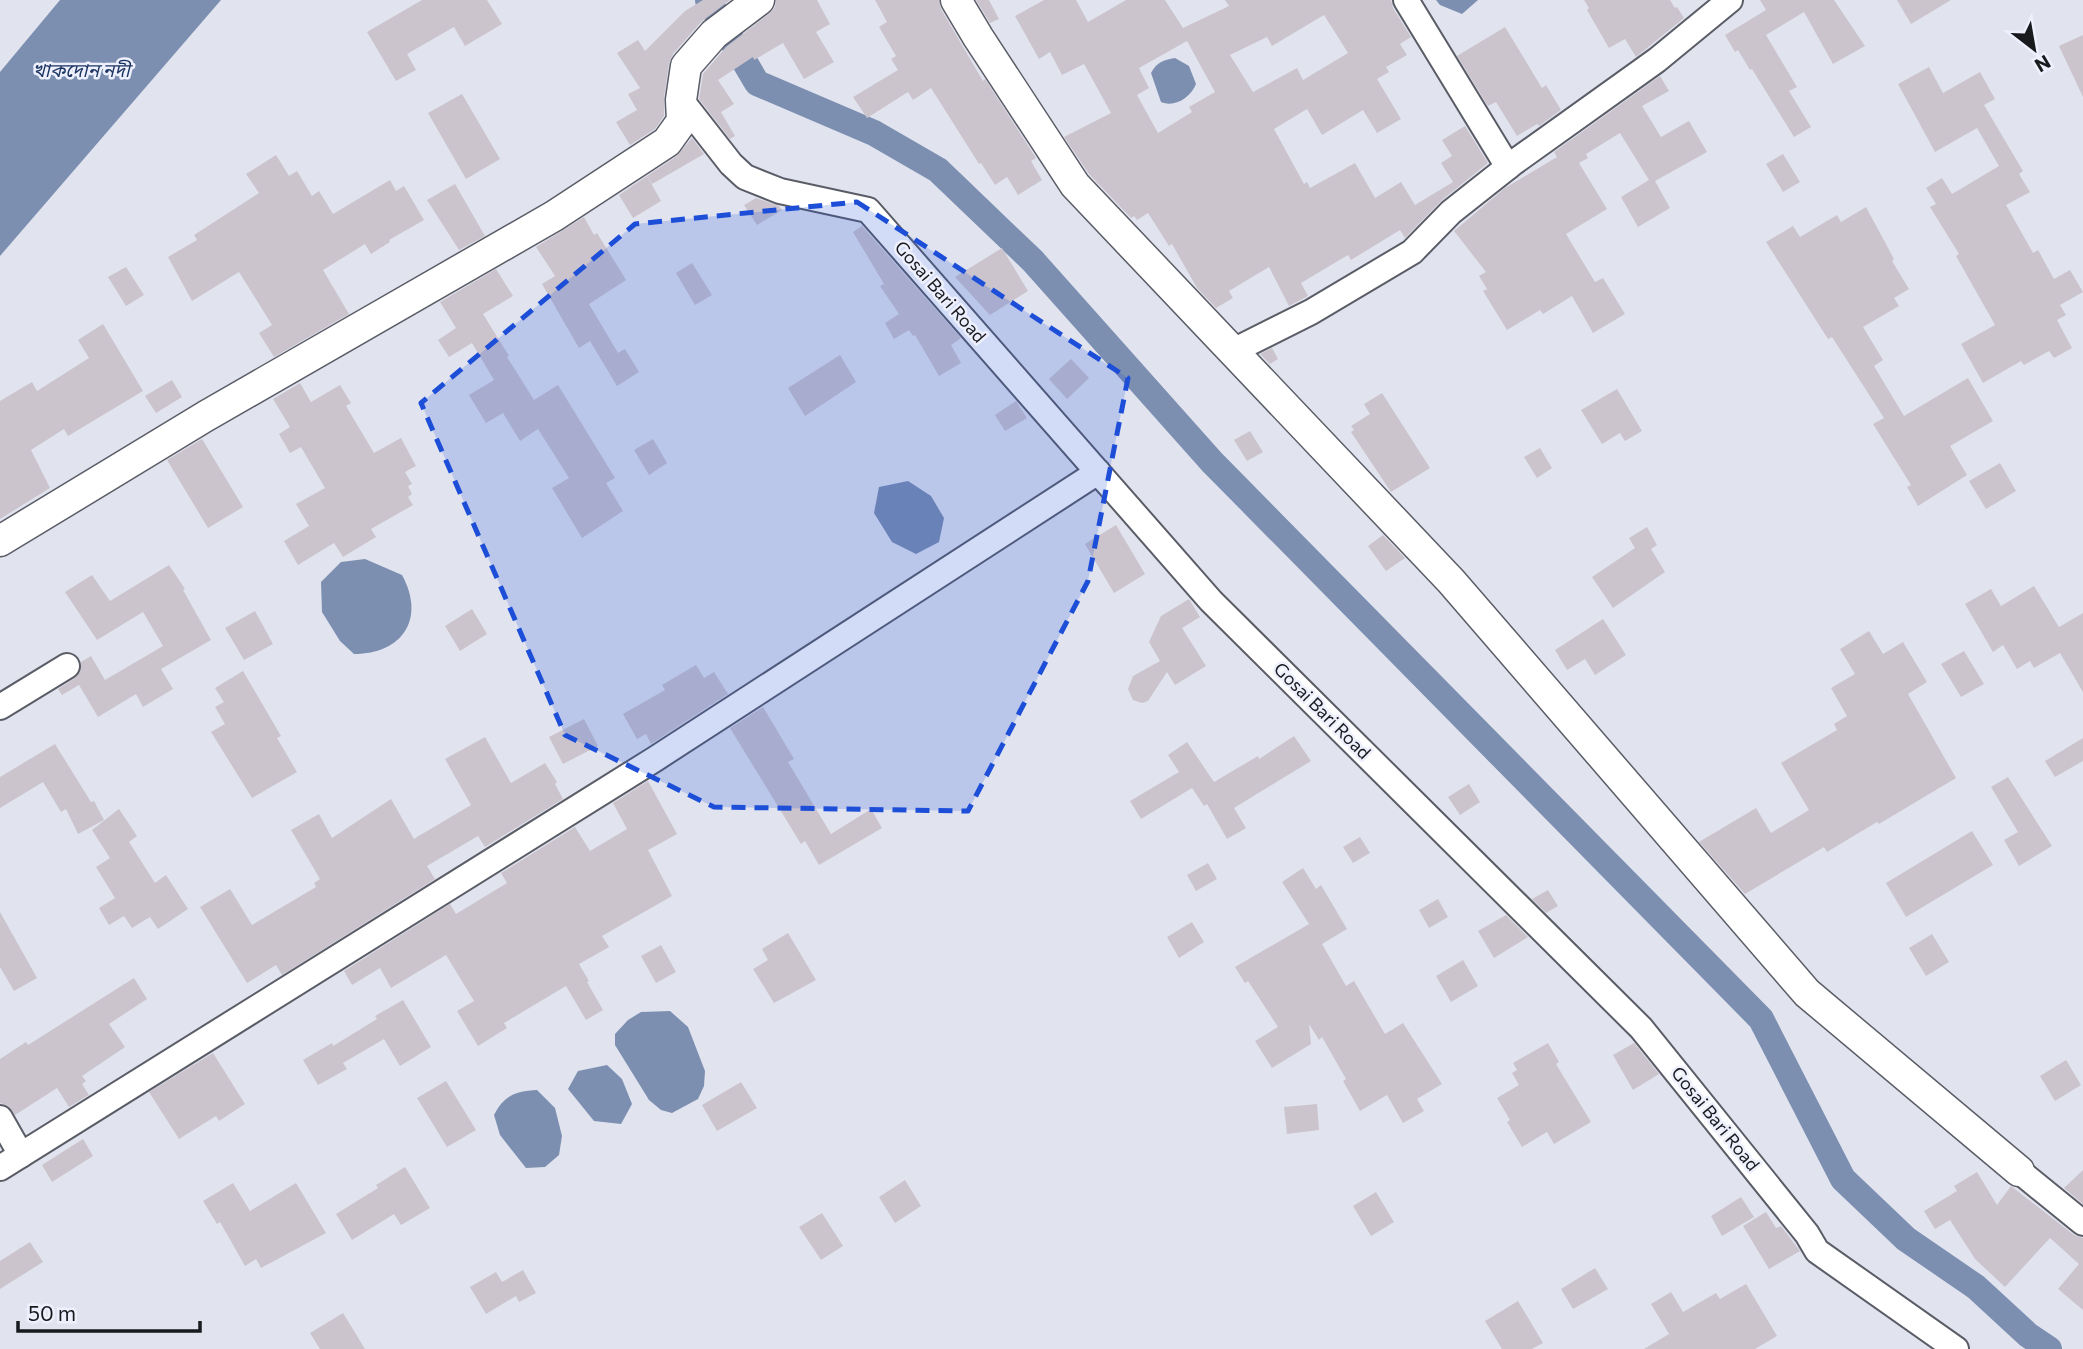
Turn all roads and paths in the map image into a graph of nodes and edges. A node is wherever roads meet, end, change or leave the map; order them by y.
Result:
1 (956, 0) edge
2 (1406, 0) edge
3 (1730, 0) edge
4 (758, 1) edge
5 (681, 100) junction
6 (1508, 167) junction
7 (1233, 351) junction
8 (1098, 472) junction
9 (0, 541) edge
10 (67, 666) dead end
11 (0, 707) edge
12 (0, 1118) edge
13 (10, 1161) edge
14 (2019, 1171) joint
15 (2083, 1223) edge
16 (1956, 1349) edge

1 - 7 street
2 - 6 street
3 - 6 street
4 - 5 street
5 - 8 street, Gosai Bari Road
5 - 9 street
6 - 7 street
7 - 14 street
8 - 13 street
8 - 16 street, Gosai Bari Road
10 - 11 street
12 - 13 street
14 - 15 street

